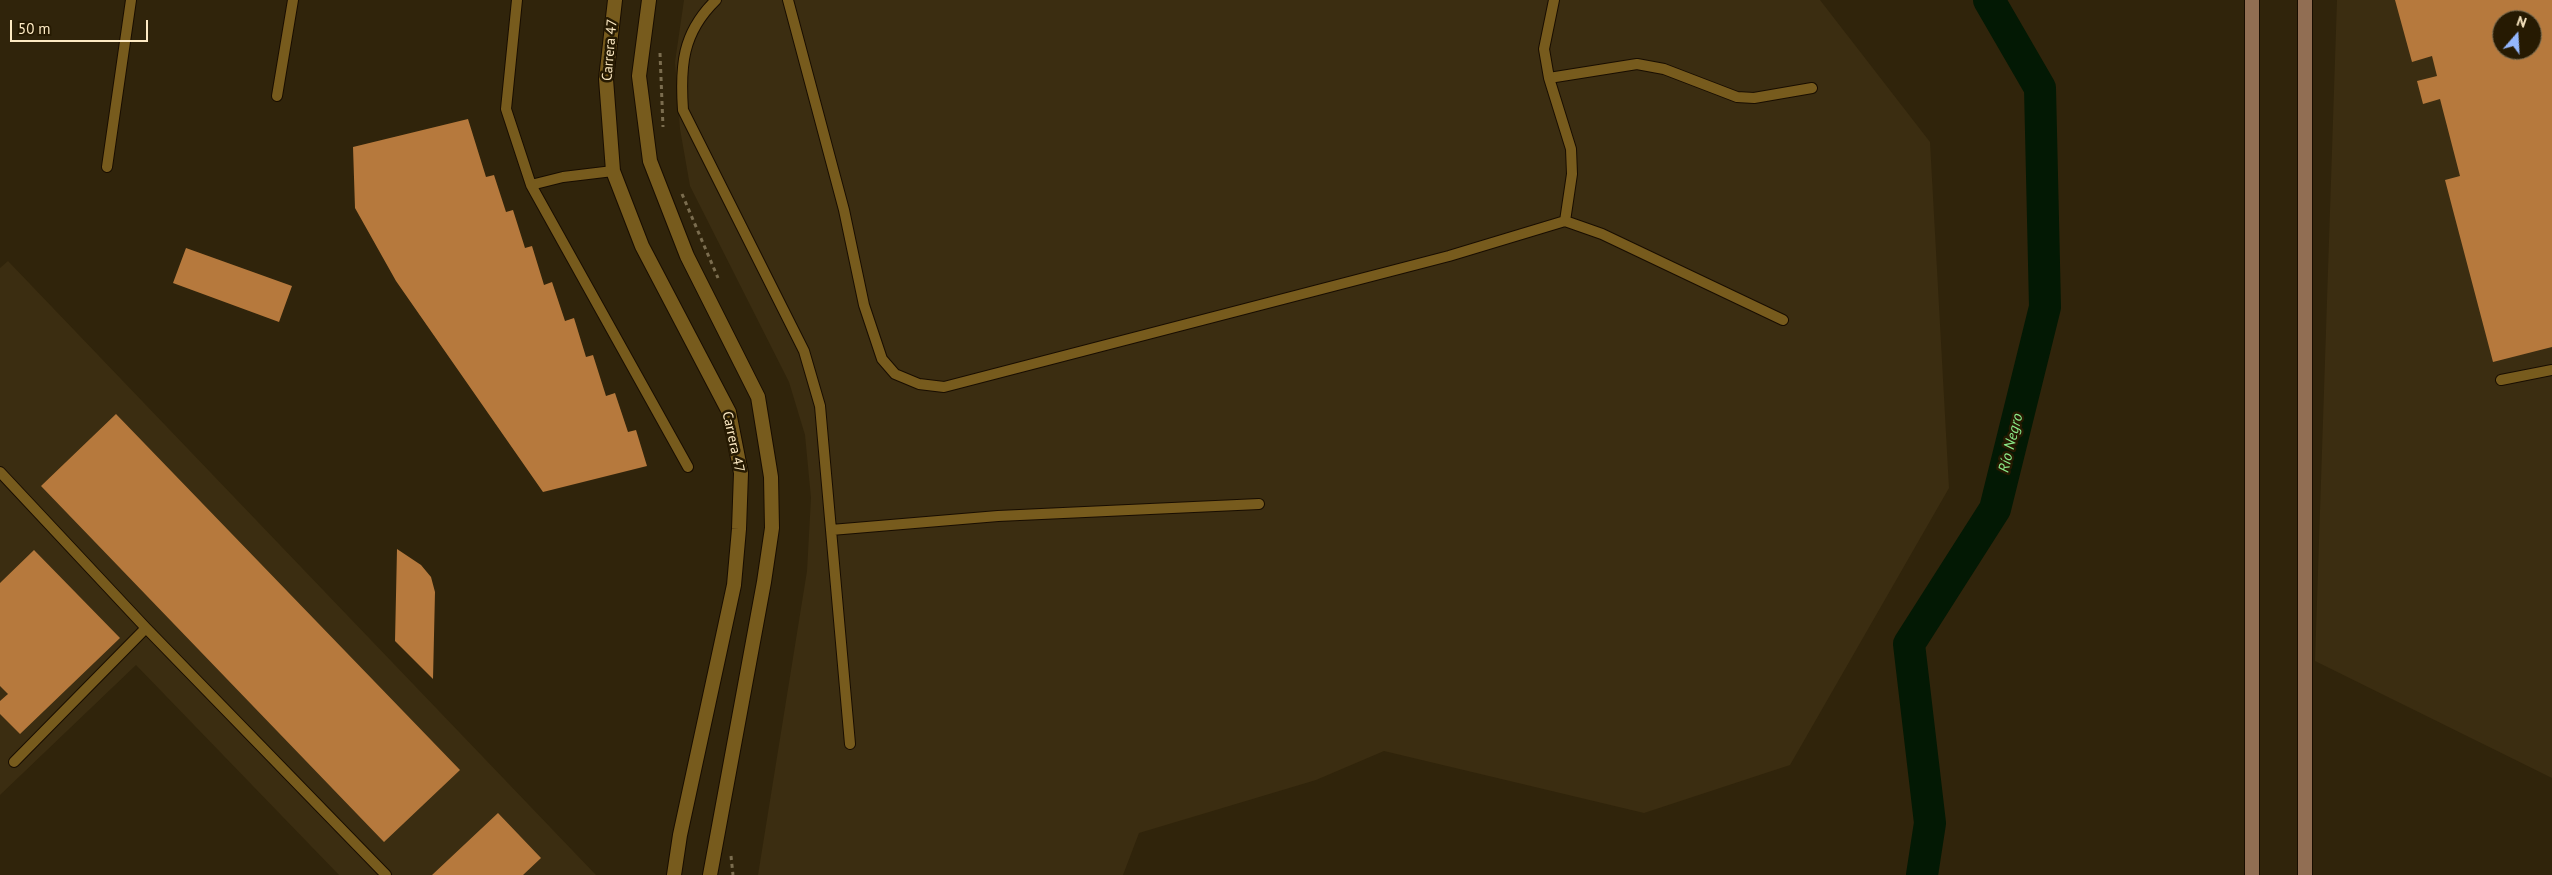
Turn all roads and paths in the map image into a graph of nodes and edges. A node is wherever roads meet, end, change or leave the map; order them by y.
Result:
1 (131, 0) edge
2 (293, 0) edge
3 (517, 0) edge
4 (615, 0) edge
5 (649, 0) edge
6 (716, 0) edge
7 (788, 0) edge
8 (1554, 0) edge
9 (2252, 0) edge
10 (2305, 0) edge
11 (1549, 78) junction
12 (1812, 88) dead end
13 (277, 96) dead end
14 (107, 167) dead end
15 (613, 171) junction
16 (532, 185) junction
17 (1565, 221) junction
18 (1783, 320) dead end
19 (2552, 370) edge
20 (2501, 380) dead end
21 (688, 467) dead end
22 (0, 472) edge
23 (1259, 504) dead end
24 (831, 530) junction
25 (146, 628) junction
26 (850, 744) dead end
27 (14, 762) dead end
28 (386, 875) edge
29 (674, 875) edge
30 (710, 875) edge
31 (2252, 875) edge
32 (2304, 875) edge

1 - 14 lane
2 - 13 lane
3 - 16 lane
4 - 15 street, Carrera 47
5 - 30 street
6 - 24 lane
7 - 17 lane
8 - 11 lane
9 - 31 main road
10 - 32 main road
11 - 12 lane
11 - 17 lane
15 - 16 lane
15 - 29 street, Carrera 47
16 - 21 lane
17 - 18 lane
19 - 20 lane
22 - 25 lane
23 - 24 lane
24 - 26 lane
25 - 27 lane
25 - 28 lane

